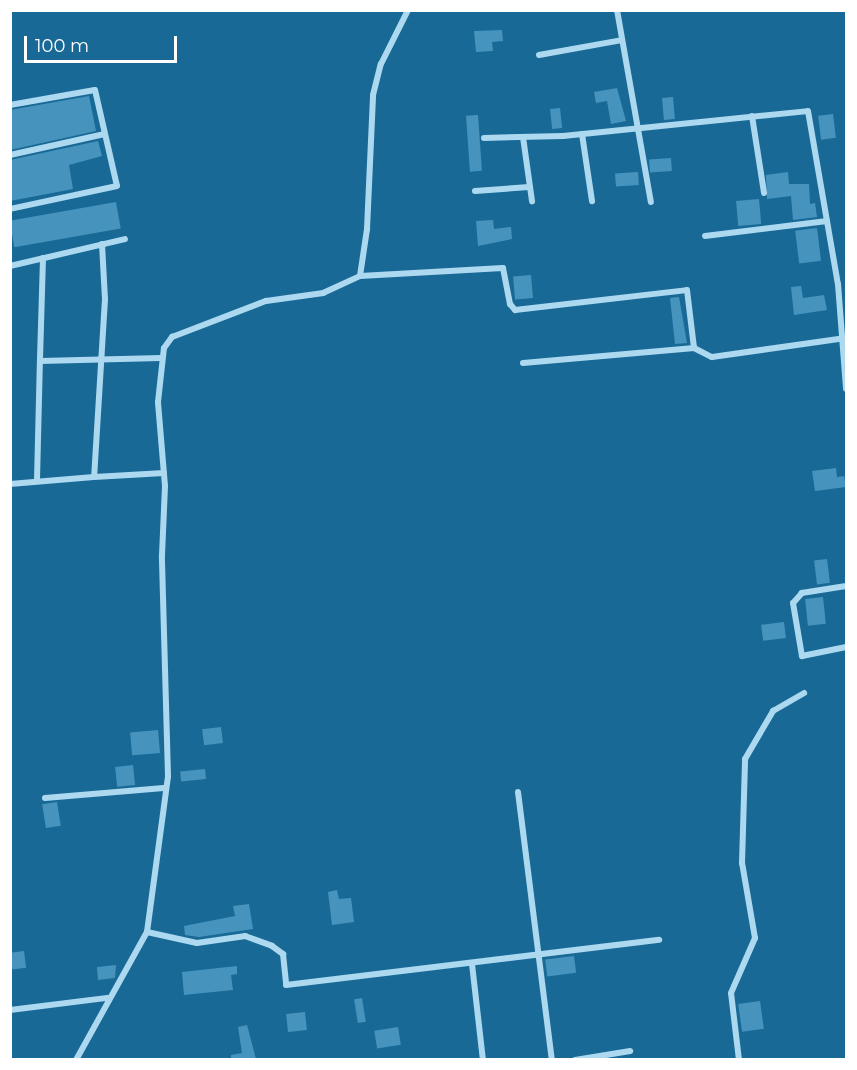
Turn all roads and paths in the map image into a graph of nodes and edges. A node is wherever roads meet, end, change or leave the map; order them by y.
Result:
1 (408, 10) edge
2 (617, 10) edge
3 (622, 40) junction
4 (539, 55) dead end
5 (10, 105) edge
6 (752, 116) junction
7 (641, 128) junction
8 (105, 134) junction
9 (582, 134) junction
10 (523, 137) junction
11 (484, 138) dead end
12 (10, 155) edge
13 (529, 187) junction
14 (475, 191) dead end
15 (764, 193) dead end
16 (532, 201) dead end
17 (592, 201) dead end
18 (651, 202) dead end
19 (10, 209) edge
20 (827, 221) junction
21 (705, 236) dead end
22 (125, 238) dead end
23 (102, 244) junction
24 (43, 258) junction
25 (10, 266) edge
26 (360, 276) junction
27 (843, 338) edge
28 (694, 348) junction
29 (100, 357) junction
30 (161, 358) junction
31 (40, 361) junction
32 (523, 363) dead end
33 (846, 389) edge
34 (164, 473) junction
35 (94, 477) junction
36 (37, 480) junction
37 (10, 483) edge
38 (846, 585) edge
39 (846, 647) edge
40 (804, 693) dead end
41 (164, 788) junction
42 (518, 792) dead end
43 (45, 798) dead end
44 (147, 932) junction
45 (659, 940) dead end
46 (540, 956) junction
47 (472, 964) junction
48 (107, 998) junction
49 (10, 1010) edge
50 (630, 1051) dead end
51 (76, 1059) edge
52 (483, 1059) edge
53 (552, 1059) edge
54 (575, 1059) edge
55 (739, 1059) edge

1 - 26 street
2 - 3 street
3 - 4 street
3 - 7 street
5 - 8 street
6 - 7 street
6 - 15 street
6 - 20 street
7 - 9 street
7 - 18 street
8 - 12 street
8 - 19 street
9 - 10 street
9 - 17 street
10 - 11 street
10 - 13 street
13 - 14 street
13 - 16 street
20 - 21 street
20 - 27 street
22 - 23 street
23 - 24 street
23 - 29 street
24 - 25 street
24 - 31 street
26 - 28 street
26 - 30 street
27 - 28 street
27 - 33 street
28 - 32 street
29 - 30 street
29 - 31 street
29 - 35 street
30 - 34 street
31 - 36 street
34 - 35 street
34 - 41 street
35 - 36 street
36 - 37 street
38 - 39 street
40 - 55 street
41 - 43 street
41 - 44 street
42 - 46 street
44 - 47 street
44 - 48 street
45 - 46 street
46 - 47 street
46 - 53 street
47 - 52 street
48 - 49 street
48 - 51 street
50 - 54 street

